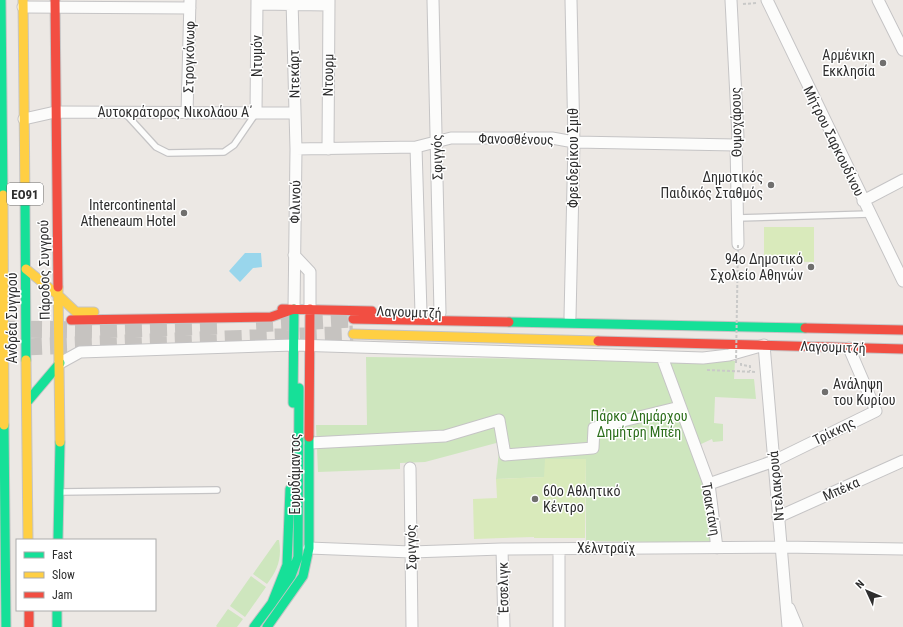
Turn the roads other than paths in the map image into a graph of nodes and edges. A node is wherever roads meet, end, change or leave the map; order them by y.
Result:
1 (1, 0) edge
2 (433, 0) edge
3 (571, 0) edge
4 (878, 0) edge
5 (764, 1) edge
6 (257, 2) edge
7 (292, 2) edge
8 (329, 2) edge
9 (731, 2) edge
10 (23, 3) edge
11 (55, 3) edge
12 (190, 4) edge
13 (903, 50) edge
14 (55, 112) junction
15 (125, 112) junction
16 (294, 112) junction
17 (188, 113) junction
18 (256, 113) junction
19 (1, 115) edge
20 (24, 119) junction
21 (436, 142) junction
22 (574, 142) junction
23 (736, 145) junction
24 (416, 148) junction
25 (296, 149) junction
26 (328, 149) junction
27 (0, 169) edge
28 (903, 180) edge
29 (3, 182) junction
30 (863, 201) junction
31 (870, 214) junction
32 (738, 218) junction
33 (738, 244) road end
34 (294, 254) junction
35 (26, 269) junction
36 (903, 281) edge
37 (2, 287) edge
38 (58, 295) junction
39 (294, 309) junction
40 (310, 309) junction
41 (420, 312) junction
42 (440, 313) junction
43 (570, 317) junction
44 (71, 320) dead end
45 (353, 320) tunnel mouth
46 (766, 328) junction
47 (903, 330) edge
48 (353, 334) tunnel mouth
49 (294, 345) junction
50 (764, 345) junction
51 (310, 346) junction
52 (849, 348) junction
53 (903, 349) edge
54 (662, 357) junction
55 (60, 363) junction
56 (299, 388) dead end
57 (2, 398) edge
58 (27, 402) junction
59 (680, 407) junction
60 (310, 443) junction
61 (774, 461) junction
62 (903, 461) edge
63 (410, 468) dead end
64 (708, 484) junction
65 (217, 490) dead end
66 (58, 492) junction
67 (778, 516) junction
68 (28, 539) edge
69 (58, 539) edge
70 (3, 542) edge
71 (782, 546) junction
72 (309, 548) junction
73 (717, 548) junction
74 (502, 549) junction
75 (559, 549) junction
76 (903, 549) edge
77 (411, 552) junction
78 (785, 598) junction
79 (272, 602) junction
80 (57, 611) edge
81 (29, 619) edge
82 (6, 627) edge
83 (35, 627) edge
84 (57, 627) edge
85 (254, 627) edge
86 (267, 627) edge
87 (412, 627) edge
88 (504, 627) edge
89 (559, 627) edge
90 (788, 627) edge
91 (797, 627) edge

1 - 19 main road, Ανδρέα Συγγρού / ΕΟ91
2 - 21 street, Σφιγγός
3 - 22 street, Φρειδερίκου Σμιθ
4 - 13 street
5 - 30 street, Μήτρου Σαρκουδίνου
6 - 7 street
6 - 18 street, Ντυμόν
7 - 8 street
7 - 16 street, Ντεκάρτ
8 - 26 street, Ντουρμ
9 - 23 street, Θυμοχάρους
10 - 11 street
10 - 20 main road, Ανδρέα Συγγρού / ΕΟ91
11 - 12 street
11 - 14 main road, Πάροδος Συγγρού
12 - 17 street, Στρογκόνωφ
14 - 15 street, Αυτοκράτορος Νικολάου Α΄
14 - 20 street, Αυτοκράτορος Νικολάου Α΄
14 - 38 main road, Πάροδος Συγγρού
15 - 17 street, Αυτοκράτορος Νικολάου Α΄
15 - 18 lane
16 - 18 street, Αυτοκράτορος Νικολάου Α΄
16 - 25 street, Ντεκάρτ
17 - 18 street, Αυτοκράτορος Νικολάου Α΄
19 - 29 main road, Ανδρέα Συγγρού / ΕΟ91
20 - 35 main road, Ανδρέα Συγγρού / ΕΟ91
21 - 22 street, Φανοσθένους
21 - 24 street, Φανοσθένους
21 - 42 street, Σφιγγός
22 - 23 street, Φανοσθένους
22 - 43 street, Φρειδερίκου Σμιθ
23 - 32 street, Θυμοχάρους
24 - 26 street, Φανοσθένους
24 - 41 street, Σφιγγός
25 - 26 street, Φανοσθένους
25 - 34 street, Φιλινού
27 - 29 main road
28 - 30 street
29 - 37 main road, Ανδρέα Συγγρού / ΕΟ91
30 - 31 street, Μήτρου Σαρκουδίνου
31 - 32 lane
31 - 36 street, Μήτρου Σαρκουδίνου
32 - 33 street, Θυμοχάρους
34 - 39 street, Φιλινού
34 - 40 street
35 - 38 main road, Λαγουμιτζή
35 - 58 main road, Ανδρέα Συγγρού / ΕΟ91
37 - 57 main road, Ανδρέα Συγγρού / ΕΟ91
38 - 39 main road, Λαγουμιτζή
38 - 55 main road, Πάροδος Συγγρού
39 - 40 main road, Λαγουμιτζή
39 - 44 main road
39 - 49 main road, Ευρυδάμαντος
40 - 41 main road, Λαγουμιτζή
40 - 51 main road, Ευρυδάμαντος
41 - 42 main road, Λαγουμιτζή
42 - 43 main road, Λαγουμιτζή
43 - 46 main road, Λαγουμιτζή
45 - 46 main road, Λαγουμιτζή
46 - 47 main road, Λαγουμιτζή
48 - 50 main road, Λαγουμιτζή
49 - 51 street, Λαγουμιτζή
49 - 55 street, Λαγουμιτζή
49 - 79 main road, Ευρυδάμαντος
50 - 52 main road, Λαγουμιτζή
50 - 54 street, Λαγουμιτζή
50 - 61 street, Ντελακρουά
51 - 54 street, Λαγουμιτζή
51 - 60 main road, Ευρυδάμαντος
52 - 53 main road, Λαγουμιτζή
52 - 61 street, Τρίκκης
54 - 59 street, Τσακτάνη
55 - 58 main road
55 - 66 main road, Πάροδος Συγγρού
56 - 79 main road
57 - 70 main road, Ανδρέα Συγγρού / ΕΟ91
58 - 68 main road, Ανδρέα Συγγρού / ΕΟ91
59 - 60 street
59 - 64 street, Τσακτάνη
60 - 72 main road, Ευρυδάμαντος
61 - 64 street
61 - 67 street, Ντελακρουά
62 - 67 street, Μπέκα
63 - 77 street, Σφιγγός
64 - 73 street, Τσακτάνη
65 - 66 lane
66 - 69 main road, Πάροδος Συγγρού
67 - 71 street, Ντελακρουά
70 - 82 main road, Ανδρέα Συγγρού / ΕΟ91
71 - 73 street, Χέλντραϊχ
71 - 76 street, Χέλντραϊχ
71 - 78 street, Ντελακρουά
72 - 77 street, Χέλντραϊχ
72 - 86 main road, Ευρυδάμαντος
73 - 75 street, Χέλντραϊχ
74 - 75 street, Χέλντραϊχ
74 - 77 street, Χέλντραϊχ
74 - 88 street, Έσσελιγκ
75 - 89 street
77 - 87 street, Σφιγγός
78 - 90 street, Ντελακρουά
78 - 91 street
79 - 85 main road, Ευρυδάμαντος
80 - 84 main road
81 - 83 main road

